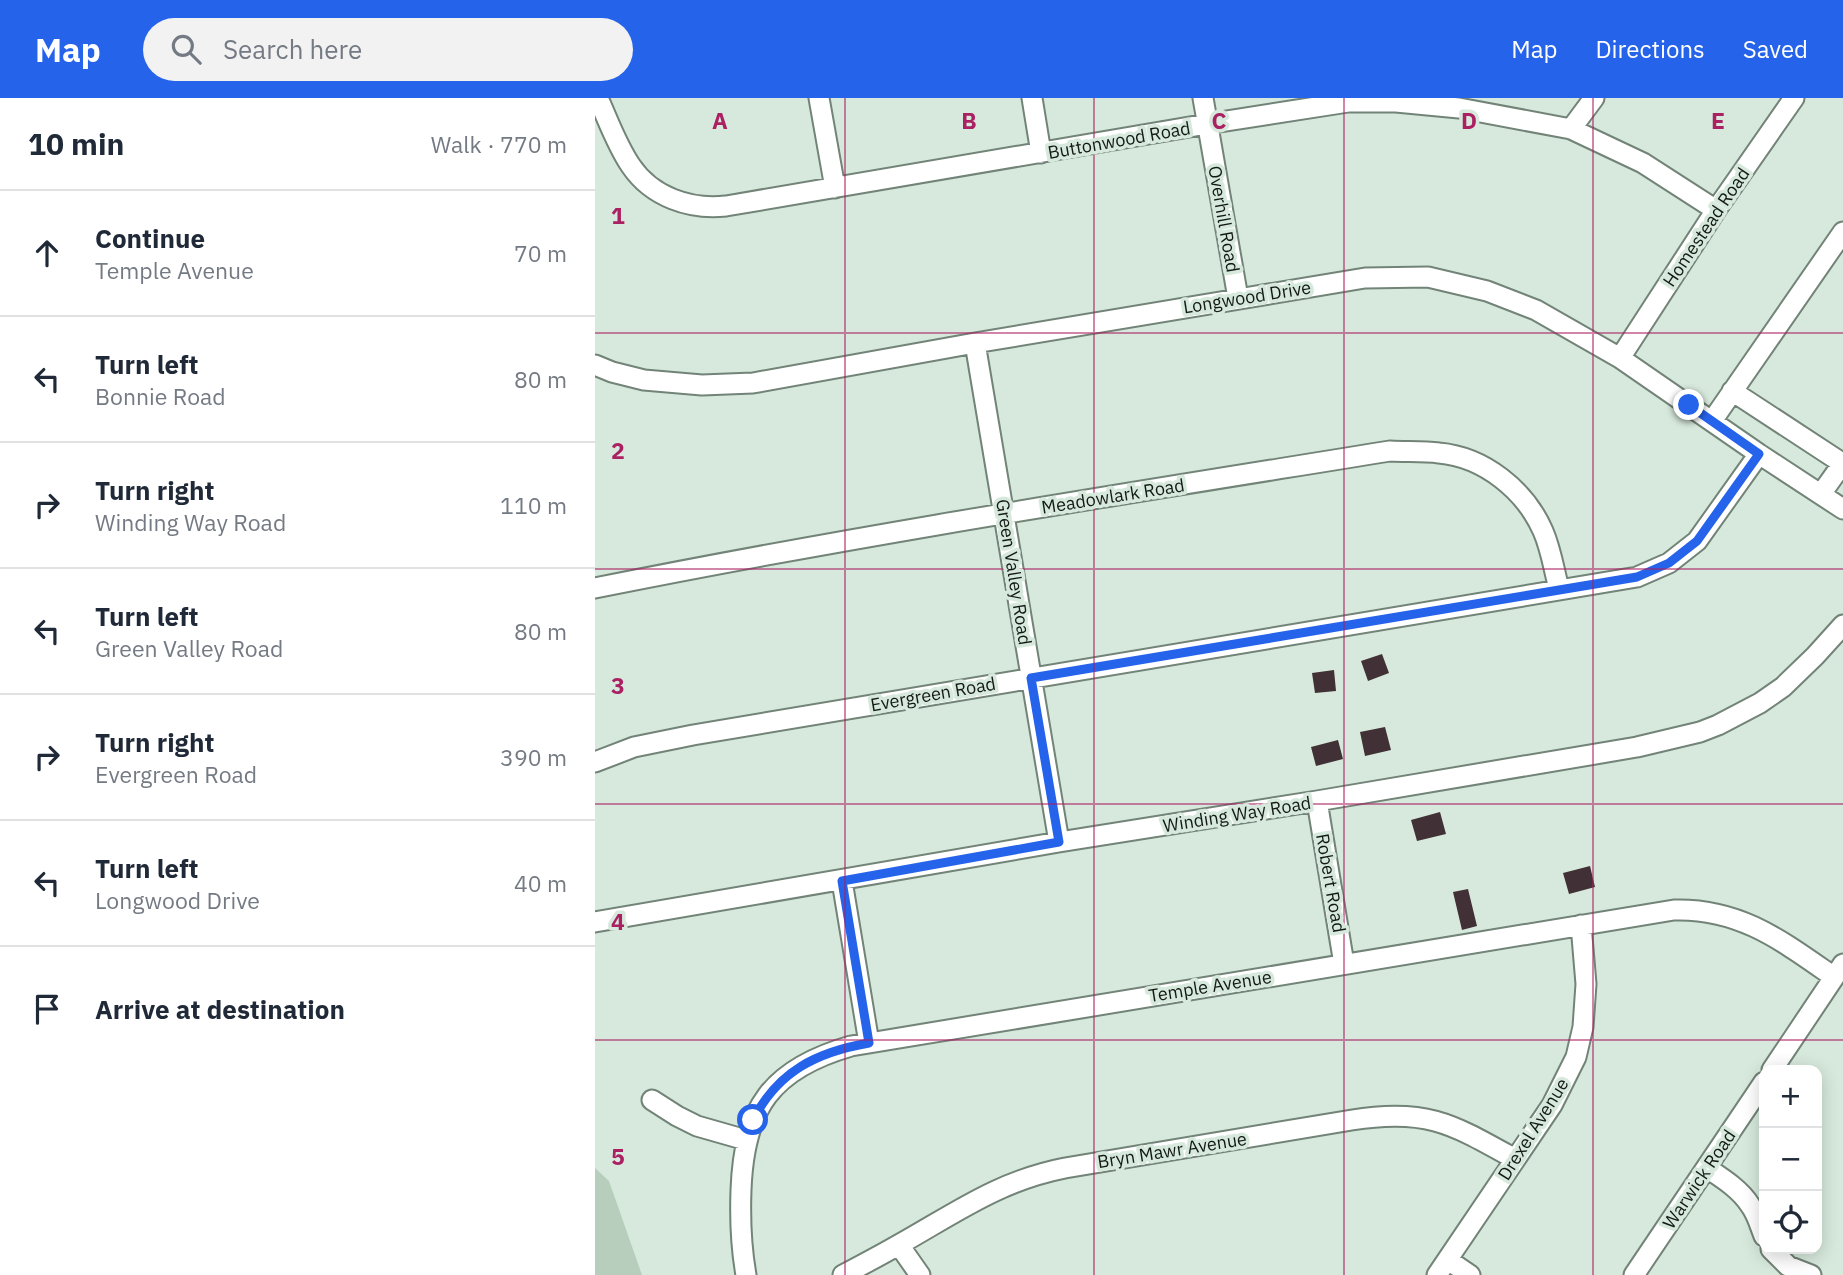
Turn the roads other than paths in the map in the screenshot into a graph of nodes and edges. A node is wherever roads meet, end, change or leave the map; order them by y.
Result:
1 (598, 98) edge
2 (819, 98) edge
3 (1032, 98) edge
4 (1203, 98) edge
5 (1594, 98) edge
6 (1794, 98) edge
7 (1207, 124) junction
8 (1571, 129) junction
9 (1041, 153) junction
10 (835, 188) junction
11 (1716, 210) junction
12 (1843, 232) edge
13 (1238, 298) junction
14 (975, 343) junction
15 (1620, 358) junction
16 (595, 365) edge
17 (1732, 391) junction
18 (1712, 421) junction
19 (1759, 454) junction
20 (1843, 463) edge
21 (1821, 494) junction
22 (1843, 509) edge
23 (1004, 513) junction
24 (595, 589) edge
25 (1559, 589) junction
26 (1843, 625) edge
27 (1031, 678) junction
28 (595, 762) edge
29 (1317, 802) junction
30 (1059, 842) junction
31 (842, 881) junction
32 (595, 922) edge
33 (1581, 925) junction
34 (1344, 964) junction
35 (1839, 970) edge
36 (869, 1043) junction
37 (1775, 1065) edge
38 (1759, 1090) edge
39 (653, 1100) dead end
40 (746, 1140) junction
41 (1515, 1159) junction
42 (1707, 1168) junction
43 (1759, 1223) edge
44 (899, 1245) junction
45 (1775, 1262) edge
46 (1443, 1267) edge
47 (745, 1275) edge
48 (843, 1275) edge
49 (920, 1275) edge
50 (1470, 1275) edge
51 (1634, 1275) edge
52 (1811, 1275) edge

1 - 10 street, Buttonwood Road
2 - 10 street
3 - 9 street
4 - 7 street, Overhill Road
5 - 8 street
6 - 11 street, Homestead Road
7 - 8 street, Buttonwood Road
7 - 9 street, Buttonwood Road
7 - 13 street, Overhill Road
8 - 11 street, Buttonwood Road
9 - 10 street, Buttonwood Road
11 - 15 street, Homestead Road
12 - 17 street
13 - 14 street, Longwood Drive
13 - 15 street, Longwood Drive
14 - 16 street, Longwood Drive
14 - 23 street, Green Valley Road
15 - 18 street, Longwood Drive
17 - 18 street
17 - 20 street
18 - 19 street, Longwood Drive
19 - 21 street, Longwood Drive
19 - 25 street, Evergreen Road
20 - 21 street
21 - 22 street, Longwood Drive
23 - 24 street, Meadowlark Road
23 - 25 street, Meadowlark Road
23 - 27 street, Green Valley Road
25 - 27 street, Evergreen Road
26 - 29 street, Winding Way Road
27 - 28 street, Evergreen Road
27 - 30 street, Green Valley Road
29 - 30 street, Winding Way Road
29 - 34 street, Robert Road
30 - 31 street, Winding Way Road
31 - 32 street, Winding Way Road
31 - 36 street
33 - 34 street, Temple Avenue
33 - 35 street, Temple Avenue
33 - 41 street, Drexel Avenue
34 - 36 street, Temple Avenue
35 - 37 street
36 - 40 street, Temple Avenue
38 - 42 street, Warwick Road
39 - 40 street
40 - 47 street, Temple Avenue
41 - 44 street, Bryn Mawr Avenue
41 - 46 street, Drexel Avenue
42 - 43 street
42 - 51 street, Warwick Road
44 - 48 street, Bryn Mawr Avenue
44 - 49 street
45 - 52 street
46 - 50 street

